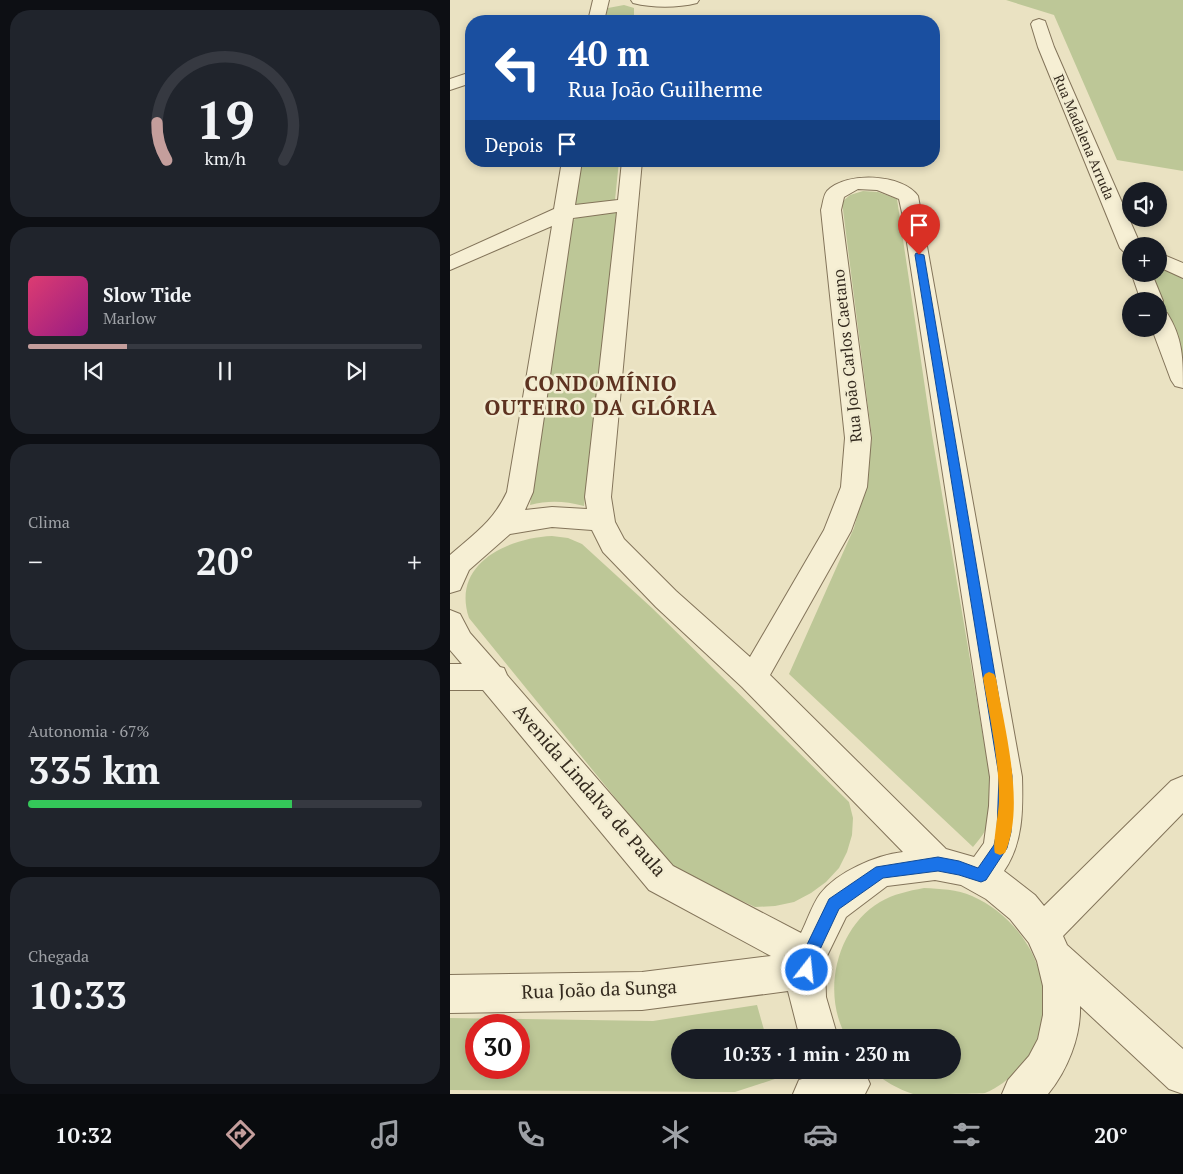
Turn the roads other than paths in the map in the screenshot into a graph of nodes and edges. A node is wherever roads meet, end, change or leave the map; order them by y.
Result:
1 (602, 0) edge
2 (691, 0) edge
3 (646, 5) edge
4 (598, 15) edge
5 (1039, 24) dead end
6 (465, 79) edge
7 (450, 85) edge
8 (571, 167) edge
9 (631, 167) edge
10 (628, 205) junction
11 (563, 213) junction
12 (1127, 237) edge
13 (450, 264) edge
14 (1167, 264) edge
15 (1183, 272) edge
16 (1166, 337) edge
17 (1183, 380) edge
18 (602, 522) junction
19 (501, 526) junction
20 (450, 582) edge
21 (450, 622) edge
22 (450, 677) edge
23 (493, 678) junction
24 (753, 678) junction
25 (1183, 791) edge
26 (938, 864) junction
27 (981, 876) junction
28 (1049, 945) junction
29 (808, 964) junction
30 (450, 994) edge
31 (815, 1029) edge
32 (1183, 1075) edge
33 (851, 1083) edge
34 (813, 1094) edge
35 (1022, 1094) edge

1 - 4 street
2 - 3 street
5 - 12 street, Rua Madalena Arruda
6 - 7 street
8 - 11 street
9 - 10 street
10 - 11 street
10 - 18 street
11 - 13 street
11 - 19 street
14 - 15 street
16 - 17 street
18 - 19 street
18 - 24 street
19 - 20 street
21 - 23 street, Avenida Lindalva de Paula
22 - 23 street
23 - 29 street, Avenida Lindalva de Paula
24 - 26 street
24 - 27 street, Rua João Carlos Caetano
25 - 28 street
26 - 27 street
26 - 29 street
27 - 28 street
28 - 32 street
28 - 35 street
29 - 30 street, Rua João da Sunga
29 - 31 street
33 - 34 street

